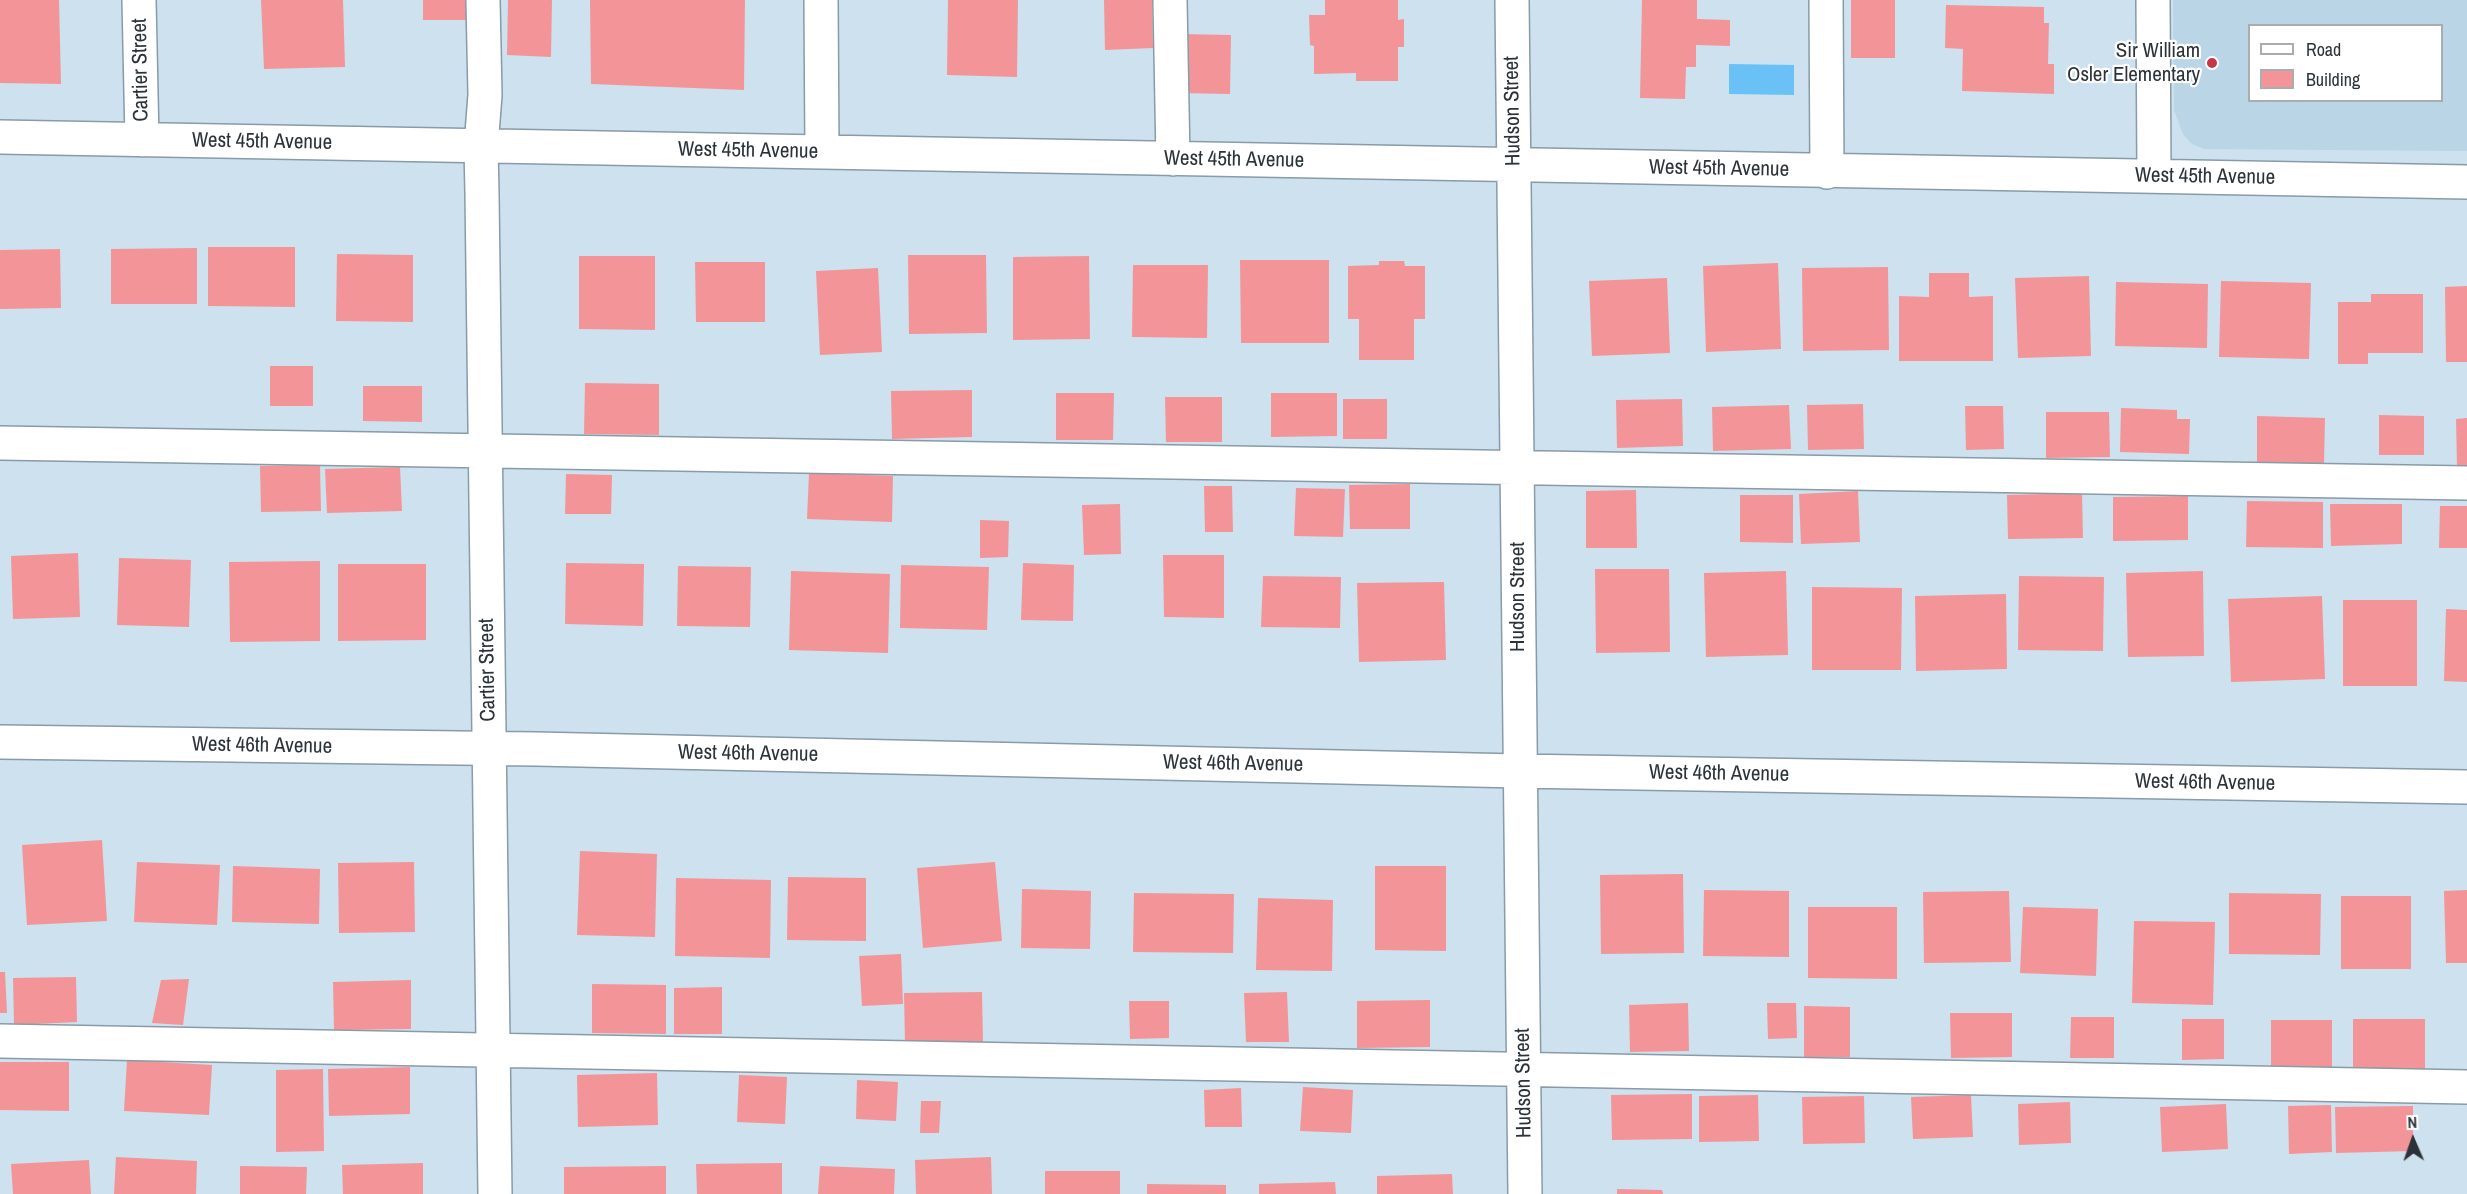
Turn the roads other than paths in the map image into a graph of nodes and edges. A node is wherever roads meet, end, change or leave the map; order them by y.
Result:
1 (140, 0) edge
2 (483, 0) edge
3 (821, 0) edge
4 (1170, 0) edge
5 (1512, 0) edge
6 (1826, 0) edge
7 (2153, 0) edge
8 (0, 137) edge
9 (142, 140) junction
10 (481, 146) junction
11 (822, 152) junction
12 (1173, 159) junction
13 (1514, 165) junction
14 (1827, 172) junction
15 (2154, 176) junction
16 (2467, 182) edge
17 (0, 443) edge
18 (485, 452) junction
19 (1517, 468) junction
20 (2467, 483) edge
21 (0, 742) edge
22 (489, 749) junction
23 (1519, 771) junction
24 (2467, 787) edge
25 (0, 1041) edge
26 (493, 1050) junction
27 (1525, 1068) junction
28 (2467, 1087) edge
29 (495, 1194) edge
30 (1526, 1194) edge

1 - 9 street, Cartier Street
2 - 10 street, Cartier Street
3 - 11 street
4 - 12 street
5 - 13 street, Hudson Street
6 - 14 street
7 - 15 street
8 - 9 street, West 45th Avenue
9 - 10 street, West 45th Avenue
10 - 11 street, West 45th Avenue
10 - 18 street, Cartier Street
11 - 12 street, West 45th Avenue
12 - 13 street, West 45th Avenue
13 - 14 street, West 45th Avenue
13 - 19 street, Hudson Street
14 - 15 street, West 45th Avenue
15 - 16 street, West 45th Avenue
17 - 18 street
18 - 19 street
18 - 22 street, Cartier Street
19 - 20 street
19 - 23 street, Hudson Street
21 - 22 street, West 46th Avenue
22 - 23 street, West 46th Avenue
22 - 26 street, Cartier Street
23 - 24 street, West 46th Avenue
23 - 27 street, Hudson Street
25 - 26 street
26 - 27 street
26 - 29 street, Cartier Street
27 - 28 street
27 - 30 street, Hudson Street

